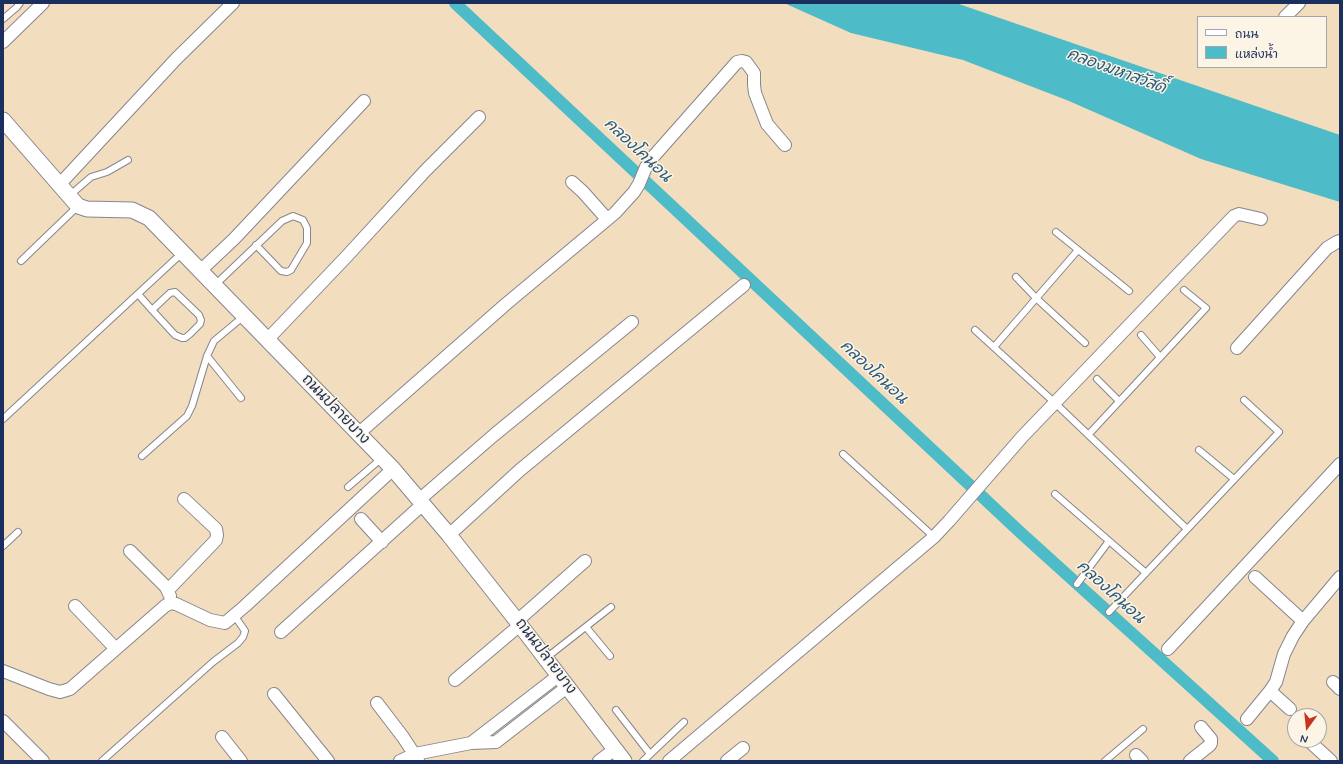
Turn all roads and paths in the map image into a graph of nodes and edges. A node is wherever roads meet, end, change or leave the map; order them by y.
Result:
1 (20, 3) edge
2 (43, 3) edge
3 (233, 3) edge
4 (1299, 3) edge
5 (1286, 16) edge
6 (3, 19) edge
7 (3, 42) edge
8 (364, 101) dead end
9 (479, 117) dead end
10 (3, 120) edge
11 (785, 145) dead end
12 (128, 160) dead end
13 (572, 182) dead end
14 (59, 185) junction
15 (73, 201) junction
16 (607, 219) junction
17 (1261, 219) dead end
18 (1056, 232) dead end
19 (1340, 241) edge
20 (256, 245) junction
21 (1078, 250) junction
22 (182, 253) junction
23 (21, 261) dead end
24 (200, 271) junction
25 (1016, 277) dead end
26 (744, 285) dead end
27 (214, 286) junction
28 (1184, 290) dead end
29 (1129, 291) dead end
30 (138, 294) junction
31 (1036, 298) junction
32 (152, 310) junction
33 (244, 316) junction
34 (632, 322) dead end
35 (975, 330) dead end
36 (1141, 335) dead end
37 (268, 340) junction
38 (1085, 343) dead end
39 (994, 347) junction
40 (1237, 348) dead end
41 (207, 356) junction
42 (1160, 357) junction
43 (1097, 379) dead end
44 (241, 398) dead end
45 (1244, 400) dead end
46 (1119, 401) junction
47 (1056, 402) junction
48 (3, 419) edge
49 (358, 434) junction
50 (1089, 434) junction
51 (1199, 450) dead end
52 (843, 454) dead end
53 (142, 456) dead end
54 (382, 458) junction
55 (1340, 464) edge
56 (392, 469) junction
57 (1234, 479) junction
58 (348, 487) dead end
59 (1055, 494) dead end
60 (184, 499) dead end
61 (421, 502) junction
62 (361, 519) dead end
63 (1187, 529) junction
64 (18, 532) dead end
65 (449, 535) junction
66 (934, 536) junction
67 (1108, 540) junction
68 (382, 542) junction
69 (3, 546) edge
70 (130, 551) dead end
71 (585, 561) dead end
72 (1146, 573) junction
73 (1255, 577) dead end
74 (1340, 577) edge
75 (1077, 584) dead end
76 (168, 590) junction
77 (170, 603) junction
78 (75, 606) dead end
79 (611, 607) dead end
80 (1109, 612) dead end
81 (234, 615) junction
82 (1303, 621) junction
83 (518, 623) junction
84 (586, 627) junction
85 (281, 632) dead end
86 (116, 648) junction
87 (1168, 649) dead end
88 (610, 656) dead end
89 (545, 659) junction
90 (4, 672) edge
91 (455, 680) dead end
92 (563, 681) junction
93 (1270, 691) junction
94 (274, 694) dead end
95 (377, 703) dead end
96 (1289, 708) edge
97 (616, 710) dead end
98 (1247, 719) dead end
99 (3, 721) edge
100 (684, 722) dead end
101 (1201, 727) dead end
102 (1143, 730) dead end
103 (222, 737) dead end
104 (743, 748) dead end
105 (1317, 748) edge
106 (650, 754) junction
107 (619, 755) edge
108 (417, 758) edge
109 (43, 761) edge
110 (102, 761) edge
111 (241, 761) edge
112 (328, 761) edge
113 (400, 761) edge
114 (599, 761) edge
115 (643, 761) edge
116 (669, 761) edge
117 (727, 761) edge
118 (1105, 761) edge
119 (1190, 761) edge
120 (1331, 761) edge

1 - 6 lane
2 - 7 street
3 - 14 street
4 - 5 street
8 - 24 street
9 - 37 street
10 - 14 street
11 - 16 street
12 - 15 lane
13 - 16 street
14 - 15 street
15 - 22 street, ถนนปลายบาง
15 - 23 lane
16 - 49 street
17 - 47 street
18 - 21 lane
19 - 40 street
20 - 20 lane
20 - 27 lane
21 - 29 lane
21 - 31 lane
22 - 24 street, ถนนปลายบาง
22 - 30 lane
24 - 27 street, ถนนปลายบาง
25 - 31 lane
26 - 65 street
27 - 33 street, ถนนปลายบาง
28 - 42 lane
30 - 32 lane
30 - 48 lane
31 - 38 lane
31 - 39 lane
32 - 32 lane
33 - 37 street, ถนนปลายบาง
33 - 41 lane
34 - 61 street
35 - 39 lane
36 - 42 lane
37 - 49 street, ถนนปลายบาง
39 - 47 lane
41 - 44 lane
41 - 53 lane
42 - 46 lane
43 - 46 lane
45 - 57 lane
46 - 50 lane
47 - 50 lane
47 - 66 street
49 - 54 street, ถนนปลายบาง
50 - 63 lane
51 - 57 lane
52 - 66 lane
54 - 56 street, ถนนปลายบาง
54 - 58 lane
55 - 87 street
56 - 61 street, ถนนปลายบาง
56 - 81 street
57 - 63 lane
59 - 67 lane
60 - 76 street
61 - 65 street, ถนนปลายบาง
61 - 68 street
62 - 68 street
63 - 72 lane
64 - 69 lane
65 - 83 street, ถนนปลายบาง
66 - 116 street
67 - 72 lane
67 - 75 lane
68 - 85 street
70 - 76 street
71 - 83 street
72 - 80 lane
73 - 82 street
74 - 82 street
76 - 77 street
77 - 81 street
77 - 86 street
78 - 86 street
79 - 84 lane
81 - 110 lane
82 - 93 street
83 - 89 street, ถนนปลายบาง
83 - 91 street
84 - 88 lane
84 - 89 lane
86 - 90 street
89 - 92 street, ถนนปลายบาง
92 - 107 street, ถนนปลายบาง
92 - 108 street
93 - 96 street
93 - 98 street
94 - 112 street
95 - 108 street
97 - 106 lane
99 - 109 street
100 - 106 lane
101 - 119 street
102 - 118 lane
103 - 111 street
104 - 117 street
105 - 120 street
106 - 115 lane
107 - 114 street
108 - 113 street

